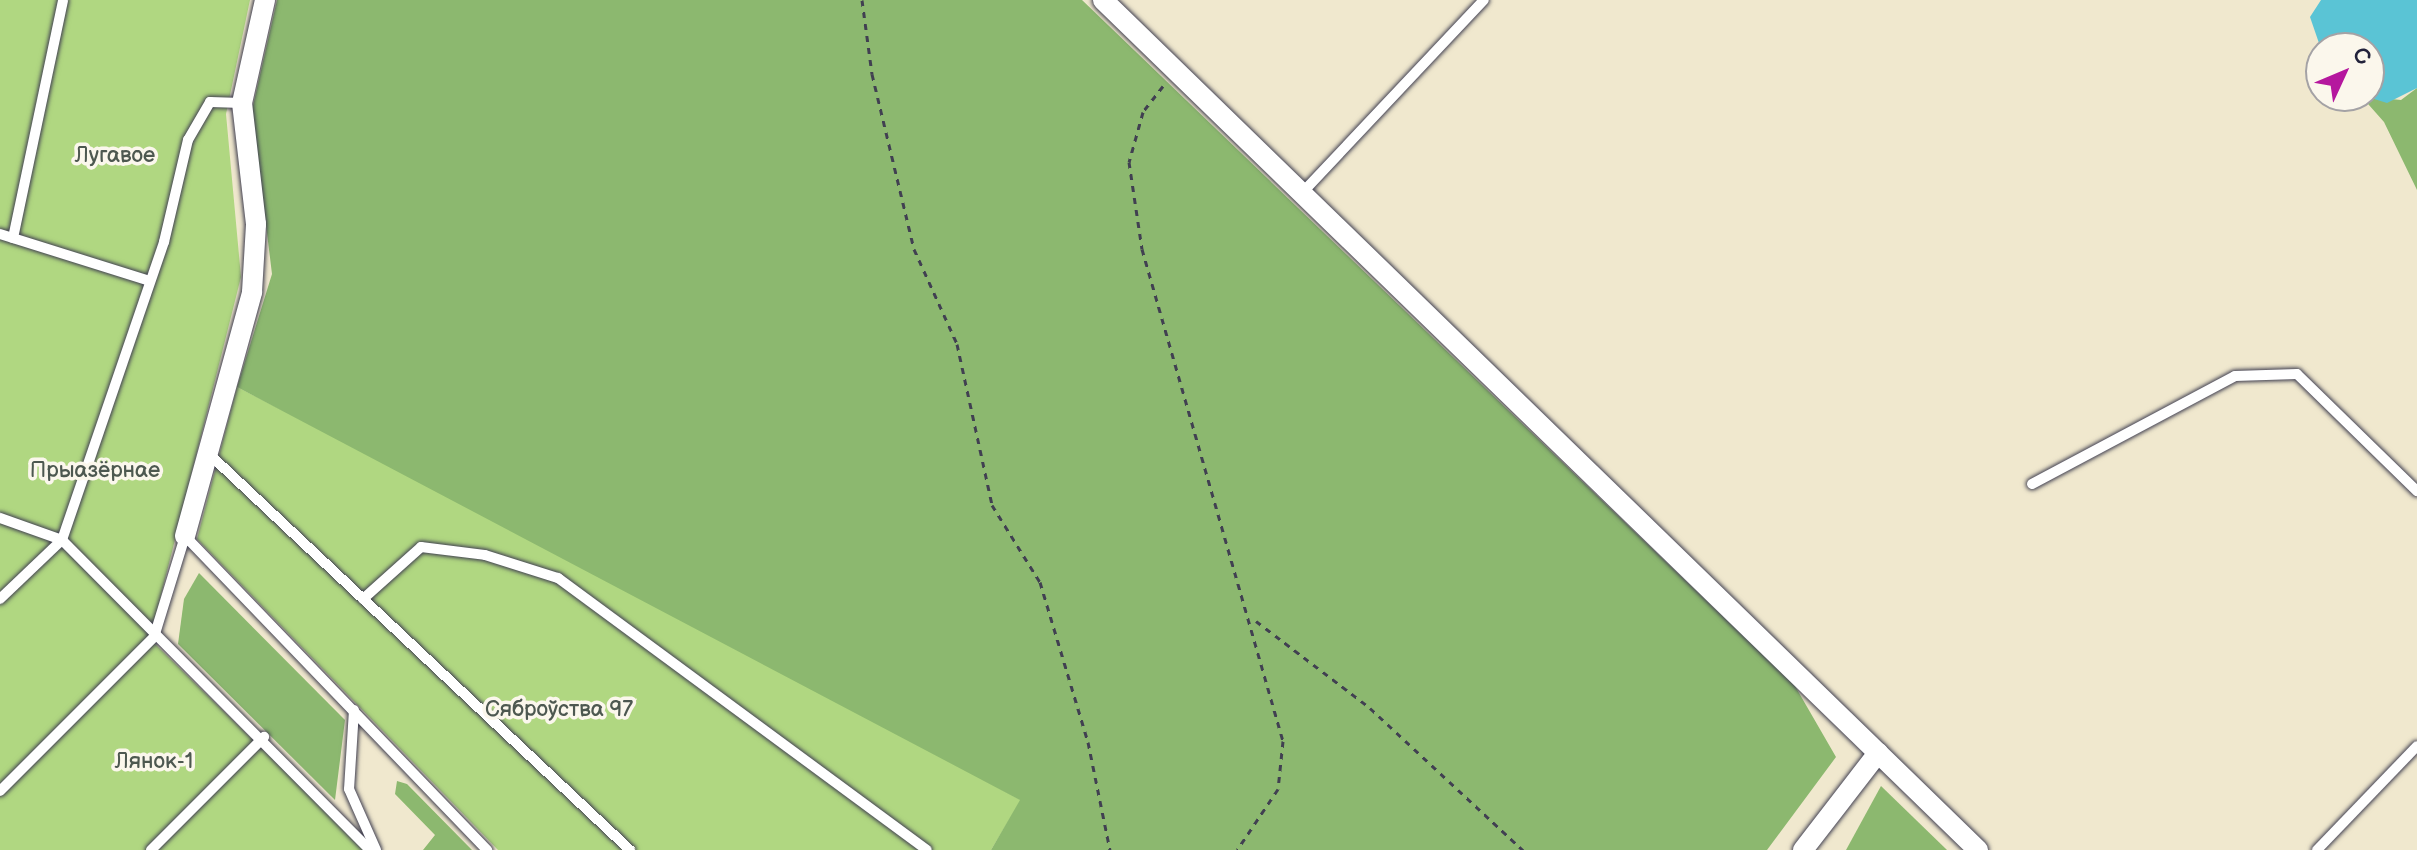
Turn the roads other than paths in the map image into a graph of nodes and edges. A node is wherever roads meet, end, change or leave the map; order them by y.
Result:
1 (63, 0) edge
2 (265, 0) edge
3 (1103, 0) edge
4 (1484, 0) edge
5 (242, 103) junction
6 (1302, 193) junction
7 (0, 234) edge
8 (13, 238) junction
9 (150, 281) junction
10 (206, 451) junction
11 (2032, 484) dead end
12 (2417, 491) edge
13 (0, 518) edge
14 (185, 536) junction
15 (62, 540) junction
16 (0, 599) edge
17 (363, 599) junction
18 (154, 637) junction
19 (354, 710) junction
20 (264, 737) junction
21 (2417, 746) edge
22 (1878, 753) junction
23 (0, 791) edge
24 (151, 850) edge
25 (373, 850) edge
26 (487, 850) edge
27 (630, 850) edge
28 (927, 850) edge
29 (1803, 850) edge
30 (1978, 850) edge
31 (2317, 850) edge

1 - 8 lane
2 - 5 street
3 - 6 street
4 - 6 lane
5 - 9 lane
5 - 10 street
6 - 22 street
7 - 8 lane
8 - 9 lane
9 - 15 lane
10 - 14 street
10 - 17 lane
11 - 12 lane
13 - 15 lane
14 - 18 lane
14 - 19 lane
15 - 16 lane
15 - 18 lane
17 - 27 lane
17 - 28 lane
18 - 20 lane
18 - 23 lane
19 - 25 lane
19 - 26 lane
20 - 24 lane
20 - 25 lane
21 - 31 lane
22 - 29 street
22 - 30 street

